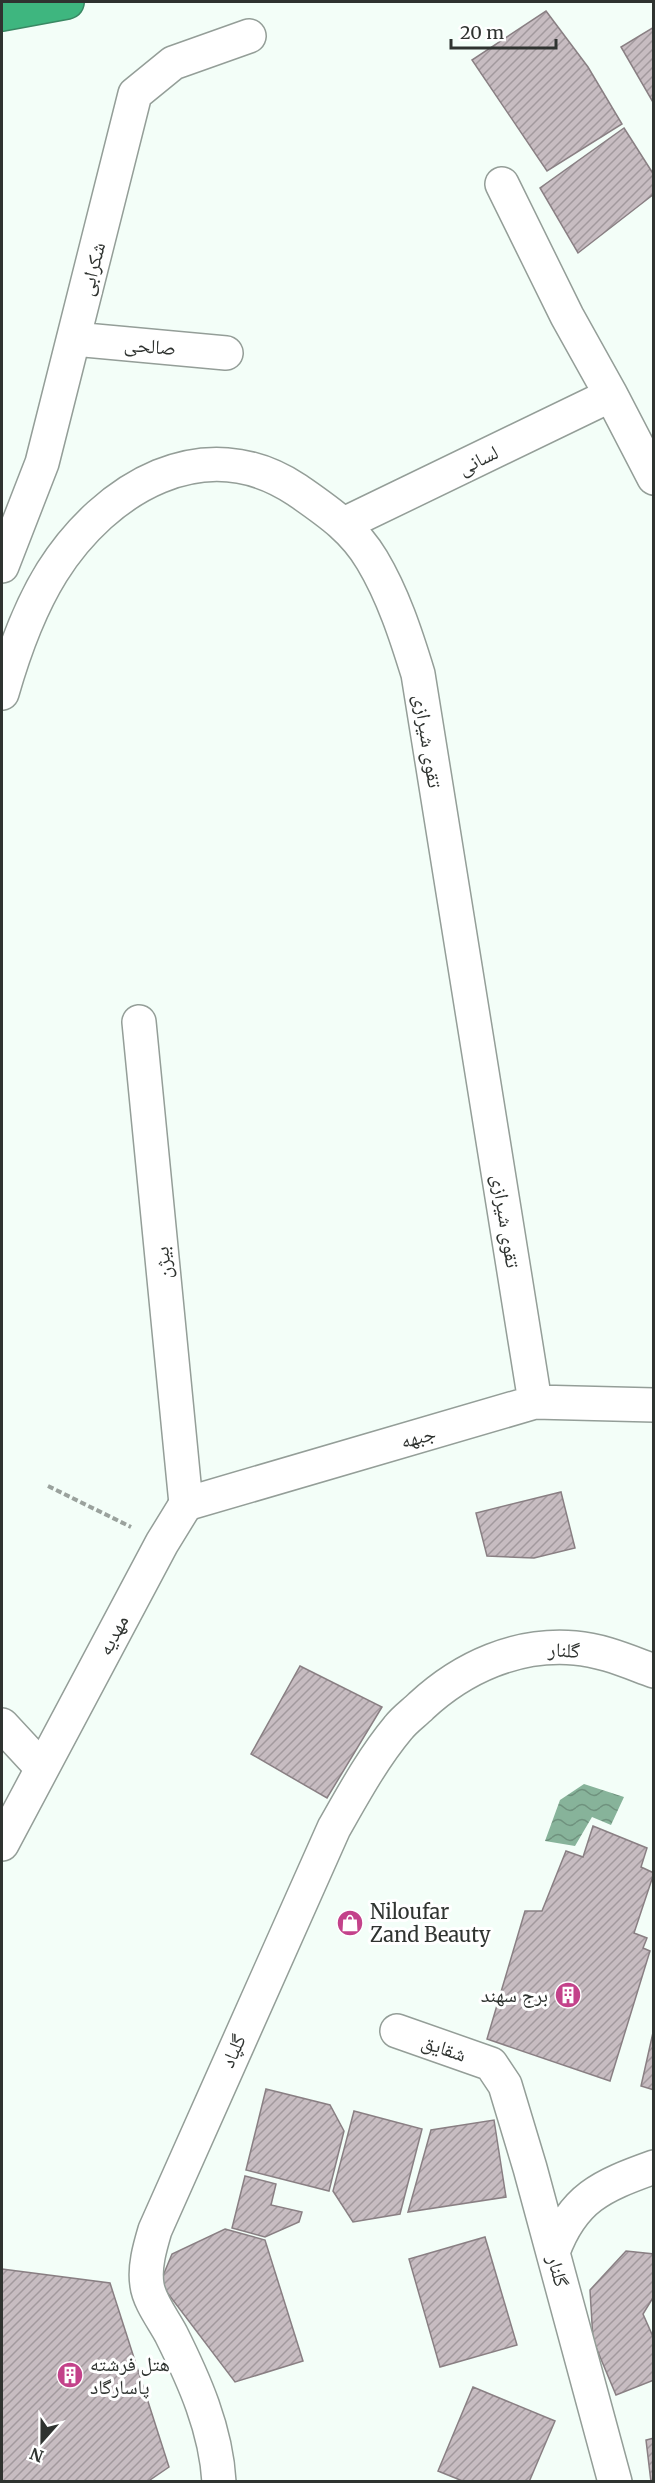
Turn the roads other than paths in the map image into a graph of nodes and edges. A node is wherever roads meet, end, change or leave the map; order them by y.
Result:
1 (67, 2) edge
2 (2, 14) edge
3 (249, 36) dead end
4 (502, 184) dead end
5 (74, 339) junction
6 (226, 353) dead end
7 (611, 395) junction
8 (654, 477) edge
9 (345, 524) junction
10 (2, 566) edge
11 (8, 645) edge
12 (2, 693) edge
13 (139, 1022) dead end
14 (535, 1402) junction
15 (654, 1405) edge
16 (186, 1504) junction
17 (475, 1667) joint
18 (654, 1671) edge
19 (2, 1725) edge
20 (41, 1767) junction
21 (2, 1844) edge
22 (397, 2031) dead end
23 (491, 2064) joint
24 (654, 2167) edge
25 (553, 2252) junction
26 (219, 2481) edge
27 (615, 2481) edge

1 - 2 highway
3 - 5 street, شکرابی
4 - 7 street
5 - 6 street, صالحی
5 - 10 street, شکرابی
7 - 8 street
7 - 9 street, لسانی
9 - 11 street, تقوی شیرازی
9 - 14 street, تقوی شیرازی
11 - 12 street
13 - 16 street, بیژن
14 - 15 street, جبهه
14 - 16 street, جبهه
16 - 20 street, مهدیه
17 - 18 street, گلنار
17 - 26 street, گلپاد
19 - 20 street
20 - 21 street, مهدیه
22 - 23 street, شقایق
23 - 25 street, گلنار
24 - 25 street
25 - 27 street, گلنار

